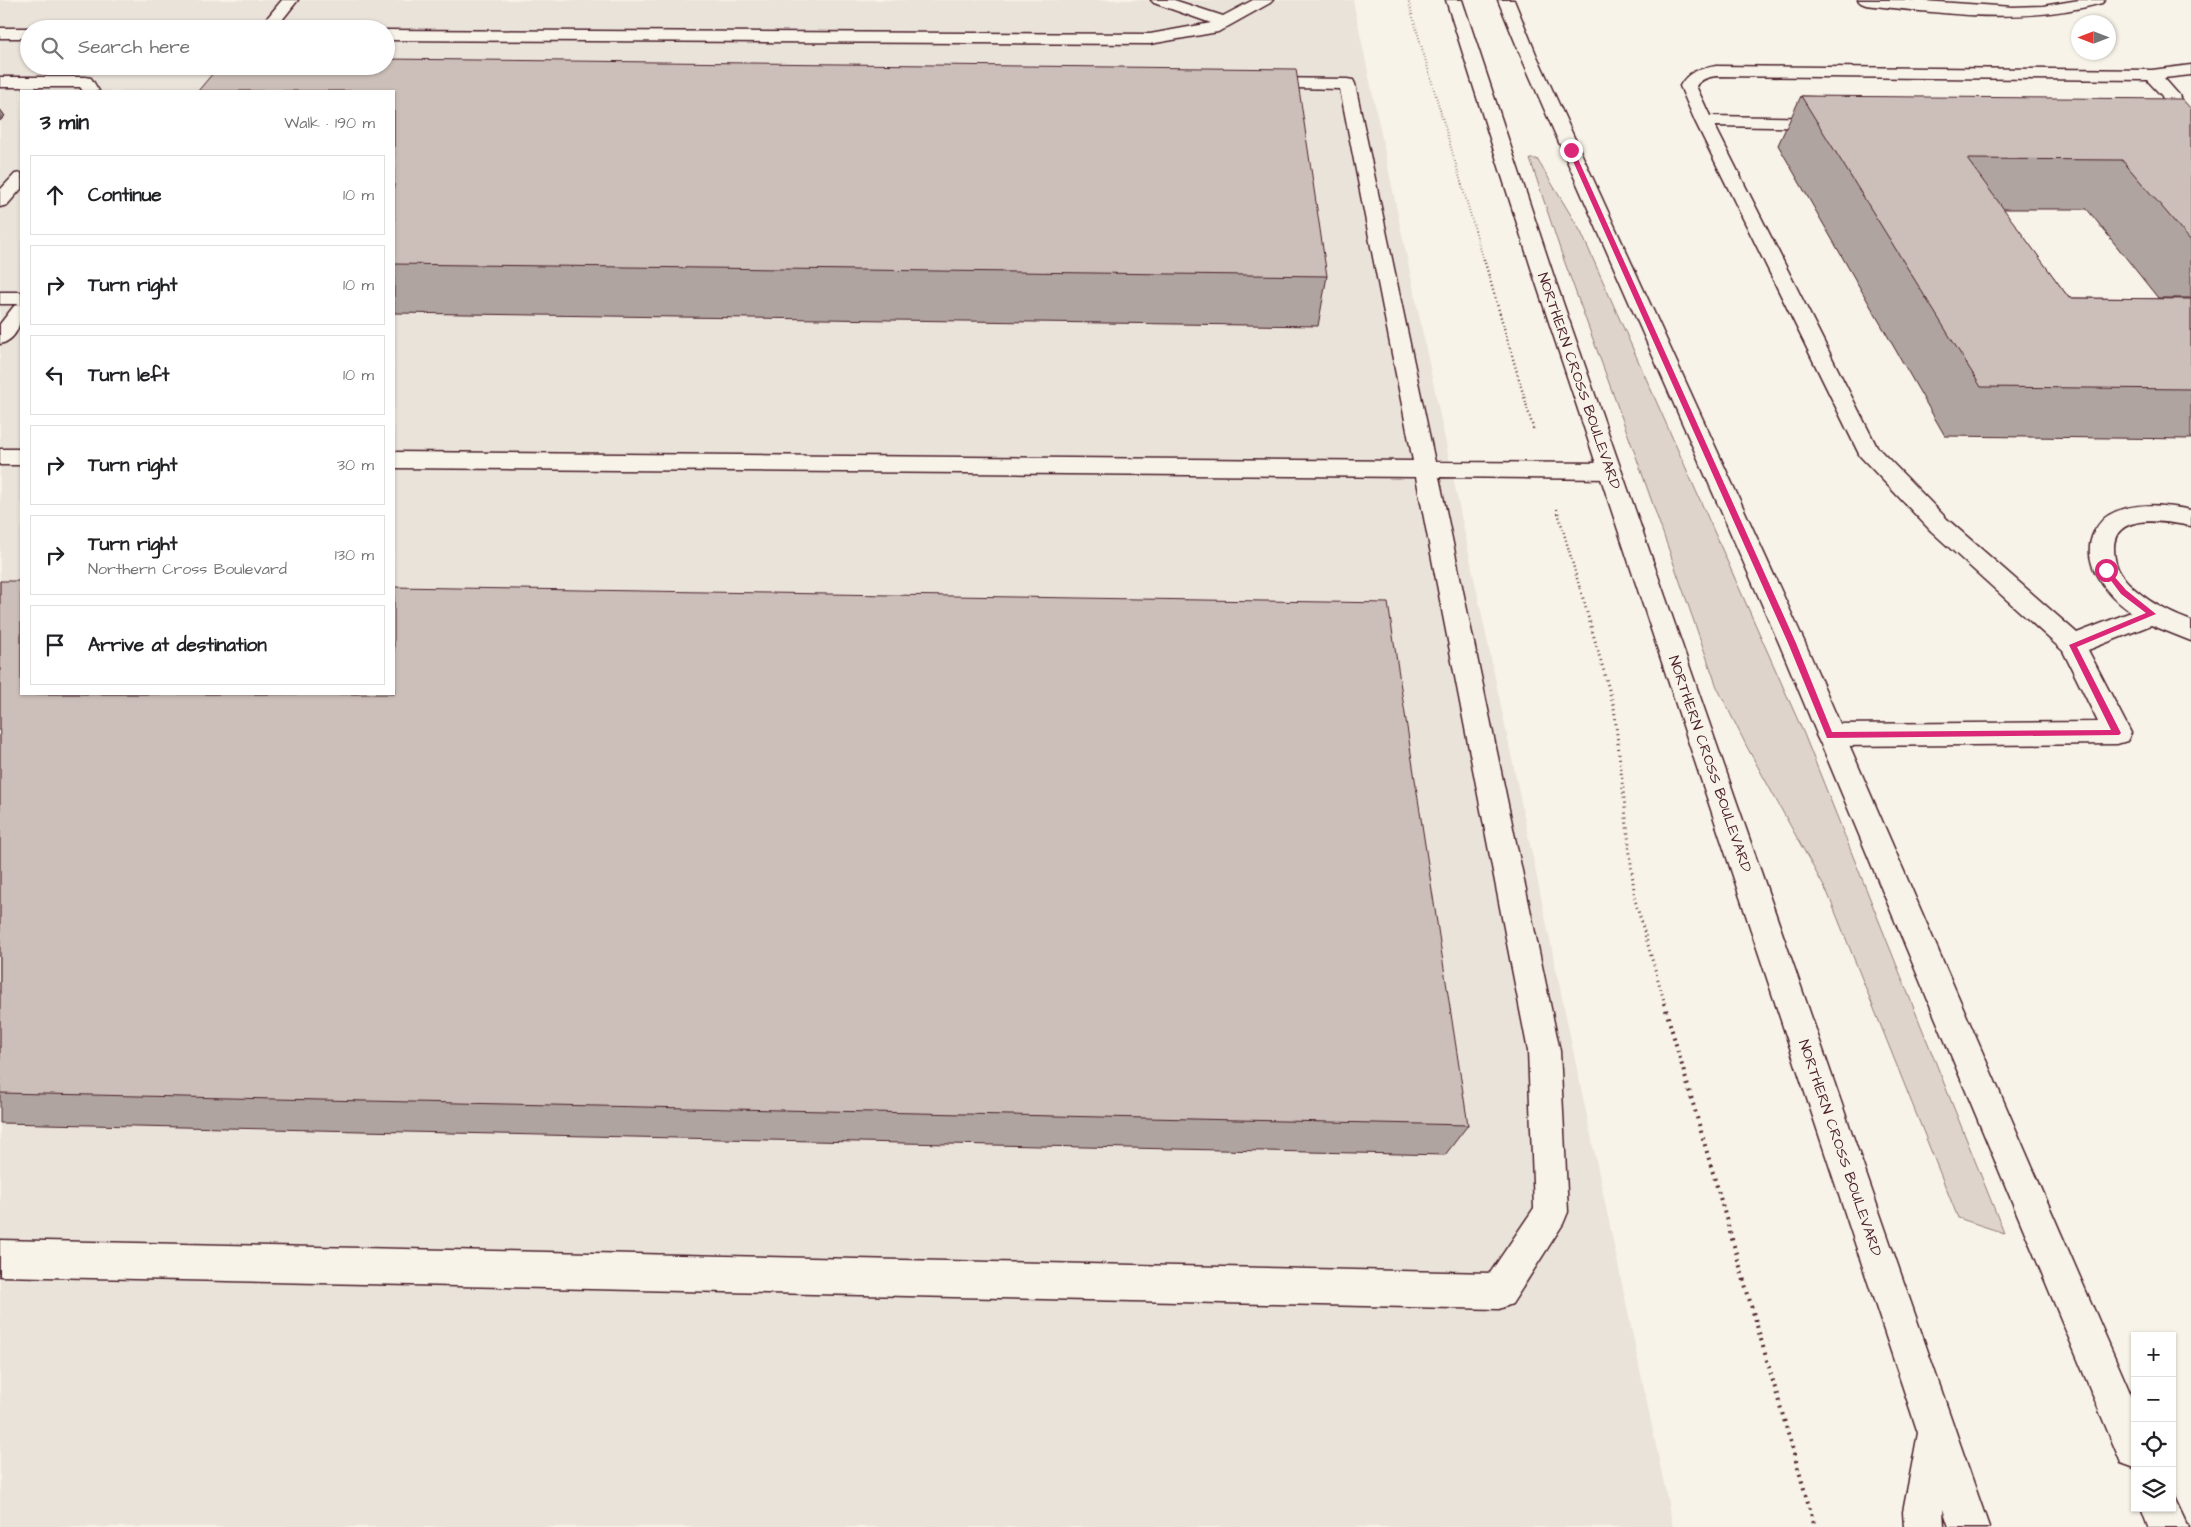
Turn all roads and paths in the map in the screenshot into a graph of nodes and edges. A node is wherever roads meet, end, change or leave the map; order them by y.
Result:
1 (290, 0) edge
2 (1159, 0) edge
3 (1265, 0) edge
4 (1408, 0) edge
5 (1454, 0) edge
6 (1506, 0) edge
7 (1866, 0) edge
8 (2097, 0) edge
9 (273, 20) edge
10 (1224, 22) junction
11 (0, 33) edge
12 (20, 33) edge
13 (395, 35) edge
14 (2191, 70) edge
15 (2152, 75) junction
16 (0, 82) edge
17 (1238, 83) edge
18 (91, 90) edge
19 (1704, 121) junction
20 (1841, 123) edge
21 (2136, 126) edge
22 (20, 179) edge
23 (0, 200) edge
24 (0, 298) edge
25 (20, 298) edge
26 (20, 311) edge
27 (0, 338) edge
28 (0, 457) edge
29 (20, 457) edge
30 (395, 460) edge
31 (1425, 469) junction
32 (1546, 469) junction
33 (1610, 471) junction
34 (2191, 518) edge
35 (2152, 614) junction
36 (2191, 631) edge
37 (2073, 645) junction
38 (1830, 735) junction
39 (0, 1258) edge
40 (1937, 1432) junction
41 (2131, 1440) edge
42 (2162, 1512) edge
43 (1815, 1527) edge
44 (1924, 1527) edge
45 (1969, 1527) edge
46 (2168, 1527) edge

1 - 9 street
2 - 10 street
3 - 10 street
4 - 32 path
5 - 33 street, NORTHERN CROSS BOULEVARD
6 - 38 street
7 - 8 street
10 - 13 street
11 - 12 street
14 - 15 street
15 - 19 street
15 - 21 street
16 - 18 street
17 - 31 street
19 - 20 street
19 - 37 street
22 - 23 street
24 - 25 street
26 - 27 street
28 - 29 street
30 - 31 street
31 - 32 street
31 - 39 street
32 - 33 street
32 - 43 path
33 - 40 street, NORTHERN CROSS BOULEVARD
34 - 35 street
35 - 36 street
35 - 37 street
37 - 38 street
38 - 41 street
40 - 44 street
40 - 45 street, NORTHERN CROSS BOULEVARD
42 - 46 street

